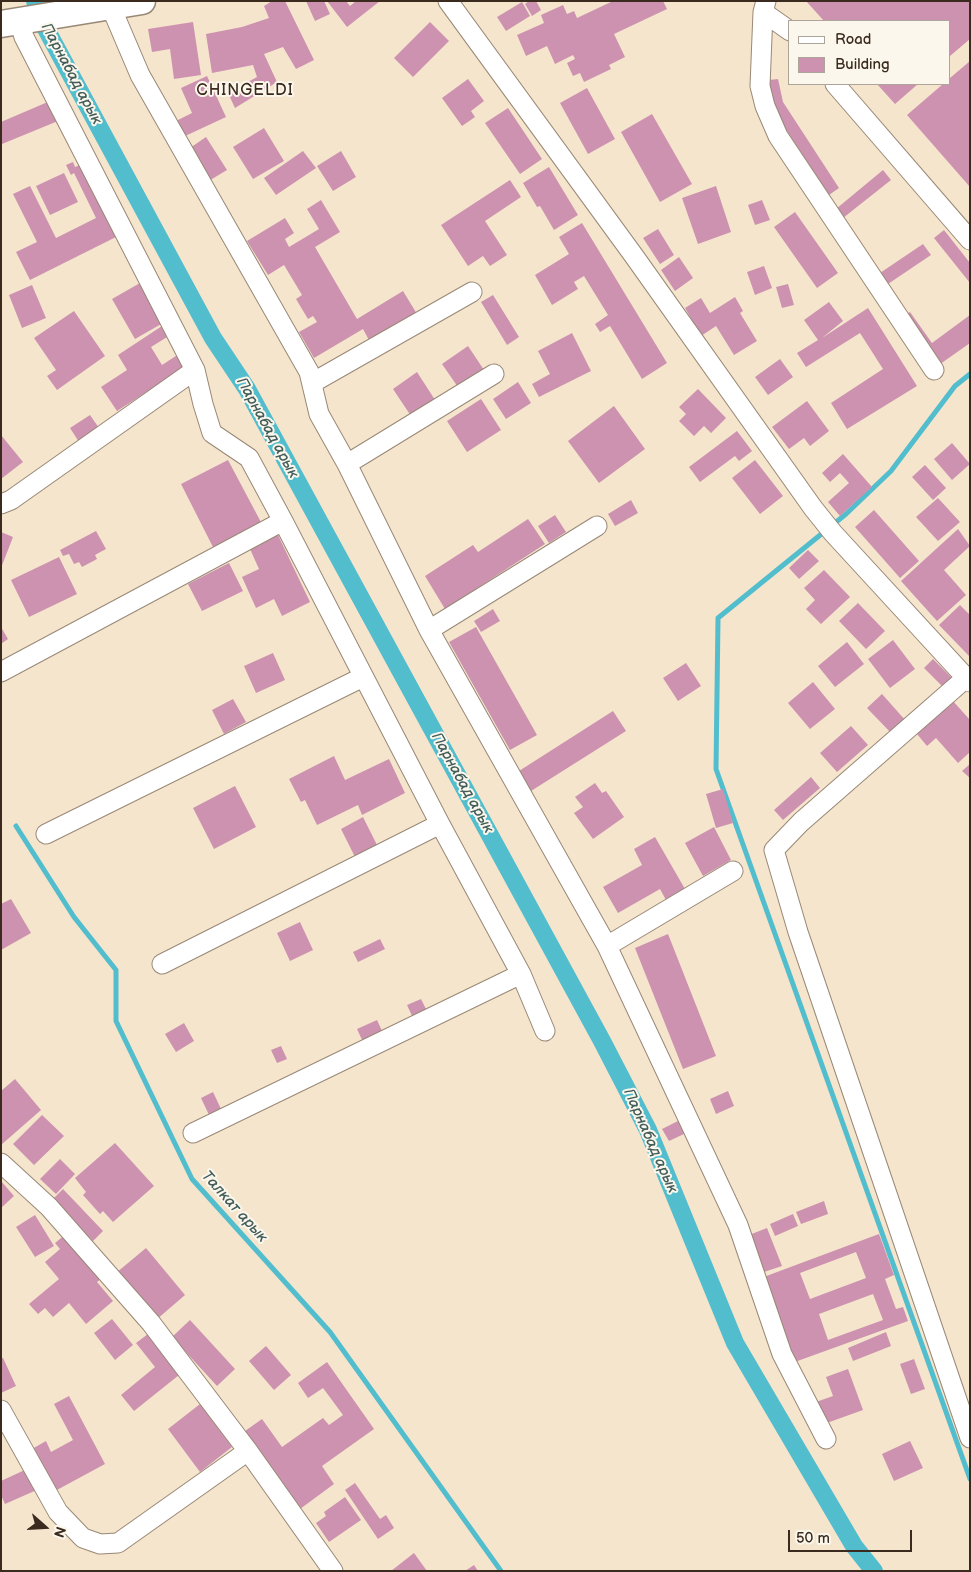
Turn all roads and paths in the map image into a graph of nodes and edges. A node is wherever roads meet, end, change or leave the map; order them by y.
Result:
1 (142, 1) edge
2 (448, 1) edge
3 (111, 7) junction
4 (764, 7) edge
5 (10, 22) edge
6 (788, 29) edge
7 (836, 85) edge
8 (970, 240) edge
9 (472, 292) dead end
10 (195, 370) junction
11 (934, 370) dead end
12 (494, 374) dead end
13 (312, 384) junction
14 (347, 464) junction
15 (1, 504) edge
16 (283, 521) junction
17 (597, 526) dead end
18 (429, 630) junction
19 (1, 672) edge
20 (363, 677) junction
21 (968, 680) edge
22 (440, 824) junction
23 (46, 834) dead end
24 (733, 870) dead end
25 (607, 946) junction
26 (162, 964) dead end
27 (521, 974) junction
28 (545, 1031) dead end
29 (193, 1133) dead end
30 (1, 1163) edge
31 (1, 1410) edge
32 (970, 1438) edge
33 (826, 1439) dead end
34 (248, 1452) junction
35 (333, 1571) edge

1 - 3 main road
2 - 21 street
3 - 5 main road
3 - 13 street
4 - 6 street
4 - 11 street
5 - 10 street
7 - 8 street
9 - 13 street
10 - 15 street
10 - 16 street
12 - 14 street
13 - 14 street
14 - 18 street
16 - 19 street
16 - 20 street
17 - 18 street
18 - 25 street
20 - 22 street
20 - 23 street
21 - 32 street
22 - 26 street
22 - 27 street
24 - 25 street
25 - 33 street
27 - 28 street
27 - 29 street
30 - 34 street
31 - 34 street
34 - 35 street

